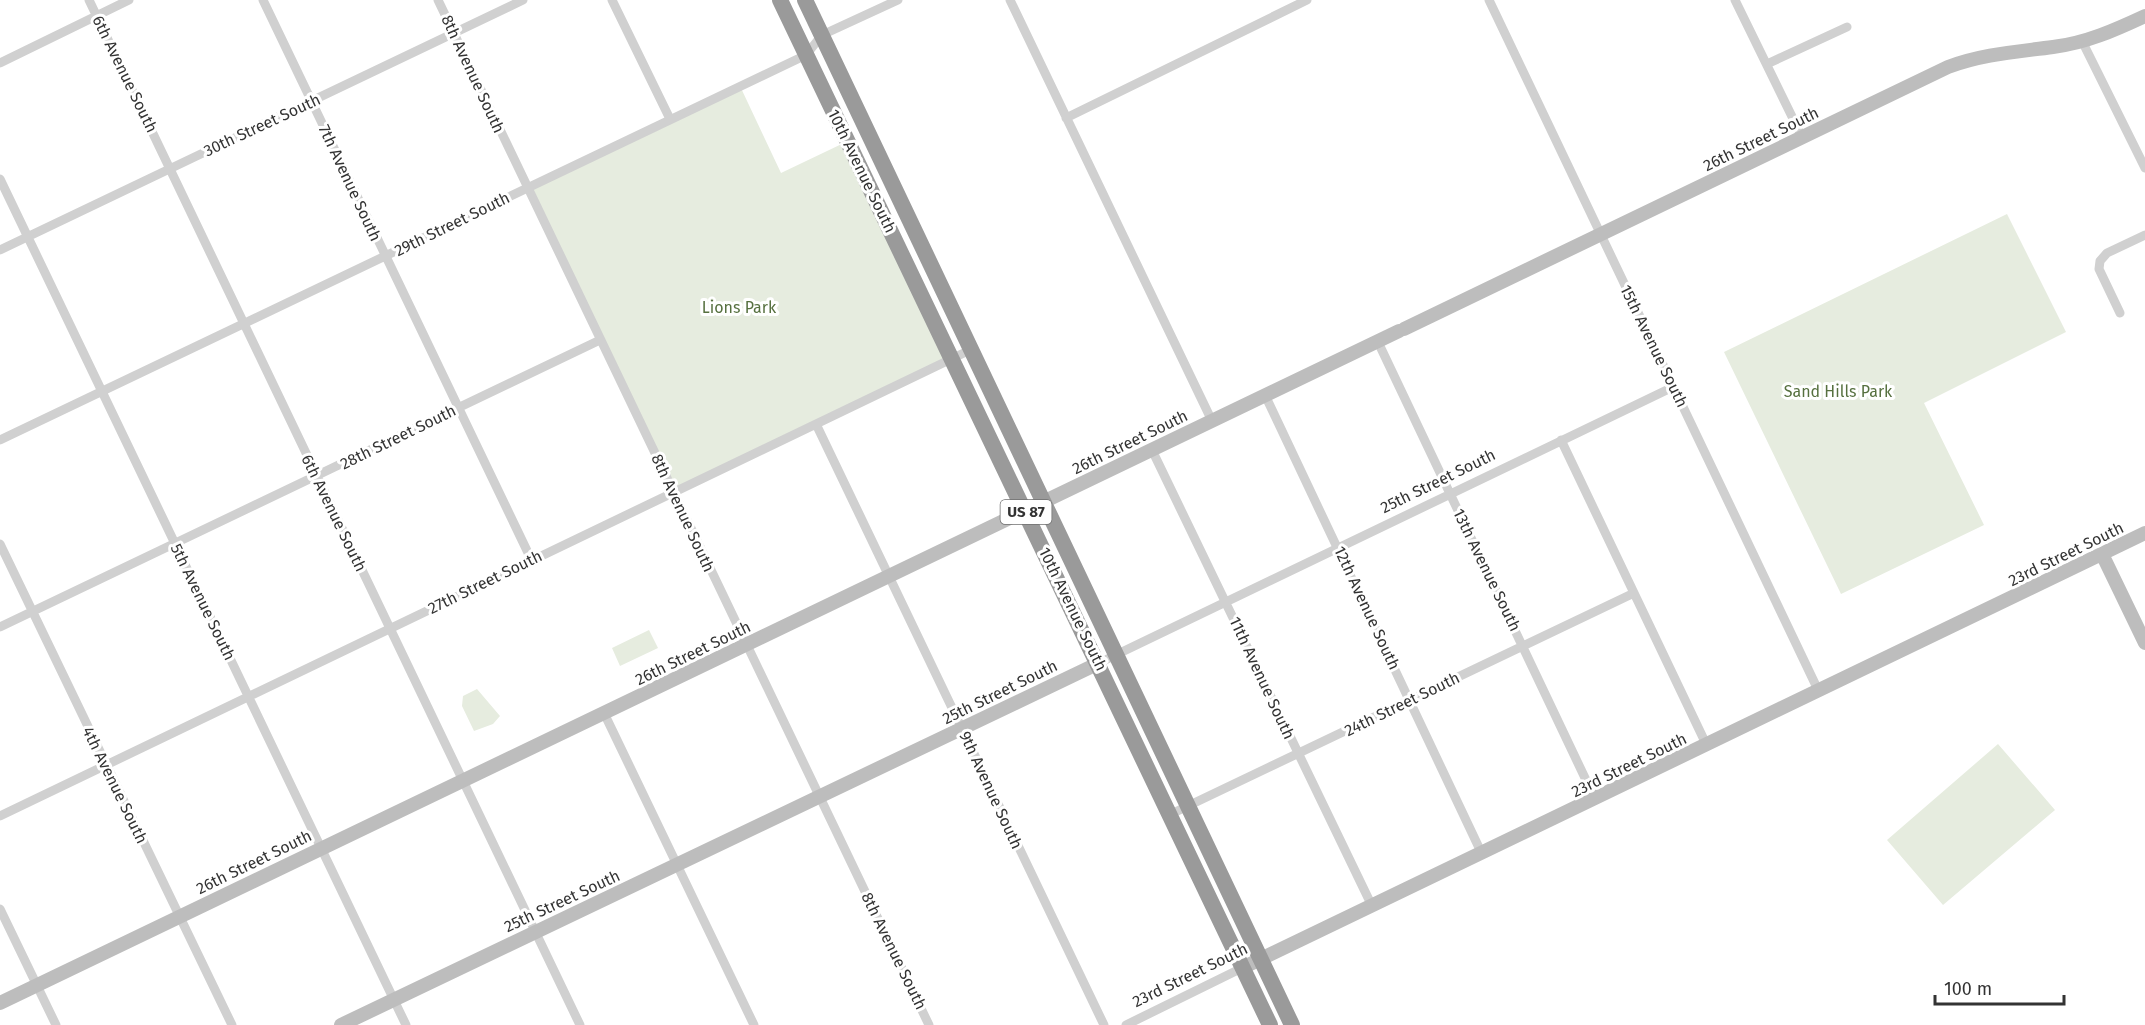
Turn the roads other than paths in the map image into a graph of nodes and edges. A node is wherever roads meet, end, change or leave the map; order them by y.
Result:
1 (89, 0) edge
2 (129, 0) edge
3 (263, 0) edge
4 (438, 0) edge
5 (523, 0) edge
6 (612, 0) edge
7 (780, 0) edge
8 (805, 0) edge
9 (898, 0) edge
10 (1010, 0) edge
11 (1307, 0) edge
12 (1489, 0) edge
13 (1735, 0) edge
14 (97, 15) junction
15 (2145, 16) edge
16 (1846, 27) dead end
17 (454, 33) junction
18 (822, 35) junction
19 (2082, 41) junction
20 (806, 55) junction
21 (0, 63) edge
22 (1767, 64) junction
23 (312, 102) junction
24 (1066, 118) junction
25 (670, 119) junction
26 (1802, 137) junction
27 (2145, 168) edge
28 (171, 169) junction
29 (0, 179) edge
30 (528, 188) junction
31 (1600, 234) junction
32 (2145, 235) edge
33 (27, 237) junction
34 (0, 250) edge
35 (385, 256) junction
36 (2120, 313) dead end
37 (244, 323) junction
38 (600, 340) junction
39 (1378, 342) junction
40 (970, 350) junction
41 (953, 359) junction
42 (1673, 387) junction
43 (101, 392) junction
44 (1265, 395) junction
45 (459, 408) junction
46 (1212, 421) junction
47 (816, 424) junction
48 (0, 440) edge
49 (1561, 440) junction
50 (1152, 450) junction
51 (317, 476) junction
52 (674, 493) junction
53 (1450, 493) junction
54 (1044, 501) junction
55 (1025, 510) junction
56 (2145, 533) edge
57 (175, 543) junction
58 (0, 544) edge
59 (1339, 548) junction
60 (2102, 554) junction
61 (531, 559) junction
62 (889, 577) junction
63 (1634, 593) junction
64 (1225, 601) junction
65 (32, 612) junction
66 (0, 627) edge
67 (390, 628) junction
68 (2145, 643) edge
69 (747, 645) junction
70 (1524, 646) junction
71 (1116, 654) junction
72 (1099, 663) junction
73 (1819, 692) junction
74 (249, 697) junction
75 (1410, 700) junction
76 (604, 714) junction
77 (962, 729) junction
78 (1707, 746) junction
79 (1298, 754) junction
80 (105, 766) junction
81 (463, 780) junction
82 (820, 797) junction
83 (1595, 799) junction
84 (1187, 807) junction
85 (1169, 815) junction
86 (0, 816) edge
87 (320, 849) junction
88 (1482, 854) junction
89 (676, 865) junction
90 (1372, 906) junction
91 (0, 909) edge
92 (180, 917) junction
93 (535, 933) junction
94 (1260, 960) junction
95 (1242, 968) junction
96 (37, 986) junction
97 (394, 999) junction
98 (0, 1003) edge
99 (56, 1025) edge
100 (232, 1025) edge
101 (341, 1025) edge
102 (406, 1025) edge
103 (580, 1025) edge
104 (754, 1025) edge
105 (929, 1025) edge
106 (1104, 1025) edge
107 (1125, 1025) edge
108 (1270, 1025) edge
109 (1292, 1025) edge

1 - 14 street, 6th Avenue South
2 - 14 street
3 - 23 street, 7th Avenue South
4 - 17 street, 8th Avenue South
5 - 17 street, 30th Street South
6 - 25 street
7 - 20 highway, 10th Avenue South / US 87
8 - 18 highway, 10th Avenue South / US 87
9 - 18 street, 29th Street South
10 - 24 street
11 - 24 street
12 - 31 street, 15th Avenue South
13 - 22 street
14 - 21 street
14 - 28 street, 6th Avenue South
15 - 19 street, 26th Street South
16 - 22 street
17 - 23 street, 30th Street South
17 - 30 street, 8th Avenue South
18 - 20 street, 29th Street South
18 - 40 highway, 10th Avenue South / US 87
19 - 26 street, 26th Street South
19 - 27 street
20 - 25 street, 29th Street South
20 - 41 highway, 10th Avenue South / US 87
22 - 26 street
23 - 28 street, 30th Street South
23 - 35 street, 7th Avenue South
24 - 46 street
25 - 30 street, 29th Street South
26 - 31 street, 26th Street South
28 - 33 street, 30th Street South
28 - 37 street, 6th Avenue South
29 - 33 street, 5th Avenue South
30 - 35 street, 29th Street South
30 - 38 street, 8th Avenue South
31 - 39 street, 26th Street South
31 - 42 street, 15th Avenue South
32 - 36 street
33 - 34 street, 30th Street South
33 - 43 street, 5th Avenue South
35 - 37 street, 29th Street South
35 - 45 street, 7th Avenue South
37 - 43 street, 29th Street South
37 - 51 street, 6th Avenue South
38 - 45 street, 28th Street South
38 - 52 street, 8th Avenue South
39 - 44 street, 26th Street South
39 - 53 street, 13th Avenue South
40 - 41 street, 27th Street South
40 - 54 highway, 10th Avenue South / US 87
41 - 47 street, 27th Street South
41 - 55 highway, 10th Avenue South / US 87
42 - 49 street, 25th Street South
42 - 73 street, 15th Avenue South
43 - 48 street, 29th Street South
43 - 57 street, 5th Avenue South
44 - 46 street, 26th Street South
44 - 59 street, 12th Avenue South
45 - 51 street, 28th Street South
45 - 61 street, 7th Avenue South
46 - 50 street, 26th Street South
47 - 52 street, 27th Street South
47 - 62 street, 9th Avenue South
49 - 53 street, 25th Street South
49 - 63 street
50 - 54 street, 26th Street South
50 - 64 street, 11th Avenue South
51 - 57 street, 28th Street South
51 - 67 street, 6th Avenue South
52 - 61 street, 27th Street South
52 - 69 street, 8th Avenue South
53 - 59 street, 25th Street South
53 - 70 street, 13th Avenue South
54 - 55 street, 26th Street South
54 - 71 highway, 10th Avenue South / US 87
55 - 62 street, 26th Street South
55 - 72 highway, 10th Avenue South / US 87
56 - 60 street, 23rd Street South
57 - 65 street, 28th Street South
57 - 74 street, 5th Avenue South
58 - 65 street, 4th Avenue South
59 - 64 street, 25th Street South
59 - 75 street, 12th Avenue South
60 - 68 street
60 - 73 street, 23rd Street South
61 - 67 street, 27th Street South
62 - 69 street, 26th Street South
62 - 77 street, 9th Avenue South
63 - 70 street, 24th Street South
63 - 78 street
64 - 71 street, 25th Street South
64 - 79 street, 11th Avenue South
65 - 66 street, 28th Street South
65 - 80 street, 4th Avenue South
67 - 74 street, 27th Street South
67 - 81 street, 6th Avenue South
69 - 76 street, 26th Street South
69 - 82 street, 8th Avenue South
70 - 75 street, 24th Street South
70 - 83 street, 13th Avenue South
71 - 72 street, 25th Street South
71 - 84 highway, 10th Avenue South / US 87
72 - 77 street, 25th Street South
72 - 85 highway, 10th Avenue South / US 87
73 - 78 street, 23rd Street South
74 - 80 street, 27th Street South
74 - 87 street, 5th Avenue South
75 - 79 street, 24th Street South
75 - 88 street, 12th Avenue South
76 - 81 street, 26th Street South
76 - 89 street
77 - 82 street, 25th Street South
77 - 106 street, 9th Avenue South
78 - 83 street, 23rd Street South
79 - 84 street, 24th Street South
79 - 90 street, 11th Avenue South
80 - 86 street, 27th Street South
80 - 92 street, 4th Avenue South
81 - 87 street, 26th Street South
81 - 93 street, 6th Avenue South
82 - 89 street, 25th Street South
82 - 105 street, 8th Avenue South
83 - 88 street, 23rd Street South
84 - 85 street, 24th Street South
84 - 94 highway, 10th Avenue South / US 87
85 - 95 highway, 10th Avenue South / US 87
87 - 92 street, 26th Street South
87 - 97 street, 5th Avenue South
88 - 90 street, 23rd Street South
89 - 93 street, 25th Street South
89 - 104 street
90 - 94 street, 23rd Street South
91 - 96 street
92 - 96 street, 26th Street South
92 - 100 street, 4th Avenue South
93 - 97 street, 25th Street South
93 - 103 street, 6th Avenue South
94 - 95 street, 23rd Street South
94 - 109 highway, 10th Avenue South / US 87
95 - 107 street, 23rd Street South
95 - 108 highway, 10th Avenue South / US 87
96 - 98 street, 26th Street South
96 - 99 street
97 - 101 street, 25th Street South
97 - 102 street, 5th Avenue South

